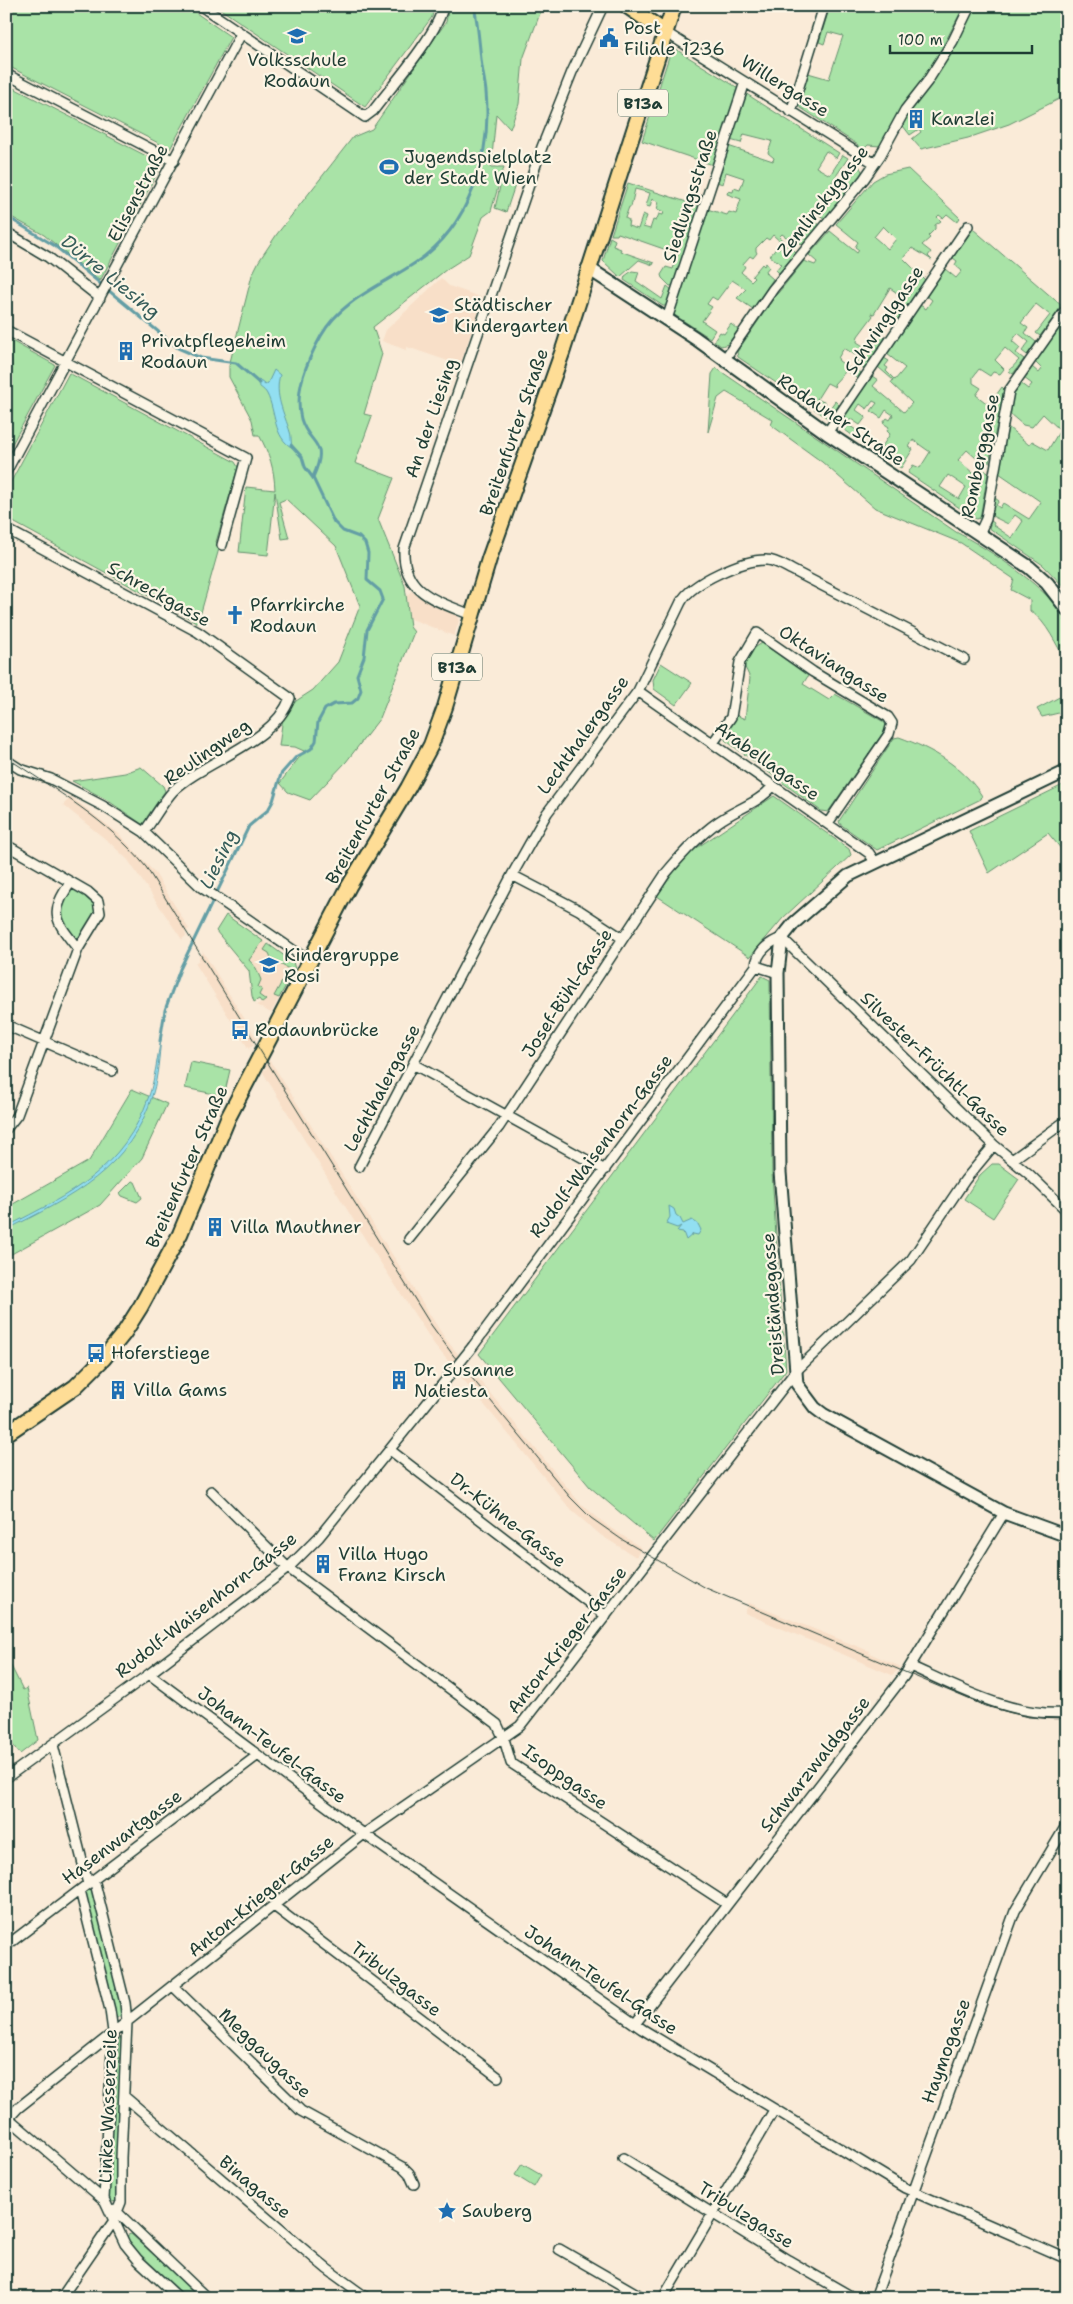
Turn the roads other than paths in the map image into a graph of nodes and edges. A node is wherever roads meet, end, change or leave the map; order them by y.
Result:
1 (201, 6) edge
2 (443, 6) edge
3 (603, 6) edge
4 (627, 6) edge
5 (674, 6) edge
6 (824, 6) edge
7 (970, 6) edge
8 (666, 32) junction
9 (241, 34) junction
10 (6, 74) edge
11 (744, 82) junction
12 (791, 112) junction
13 (174, 160) junction
14 (874, 164) junction
15 (968, 226) dead end
16 (6, 232) edge
17 (588, 268) junction
18 (103, 292) junction
19 (1065, 311) dead end
20 (667, 319) junction
21 (6, 330) edge
22 (724, 360) junction
23 (66, 362) junction
24 (827, 433) junction
25 (6, 472) edge
26 (6, 529) edge
27 (979, 534) junction
28 (222, 545) dead end
29 (1067, 609) edge
30 (471, 615) junction
31 (964, 659) dead end
32 (638, 691) junction
33 (290, 698) joint
34 (713, 743) junction
35 (6, 760) edge
36 (1067, 771) edge
37 (773, 786) junction
38 (828, 823) junction
39 (144, 832) junction
40 (8, 846) dead end
41 (875, 862) junction
42 (512, 874) junction
43 (71, 882) junction
44 (622, 938) junction
45 (782, 938) junction
46 (78, 950) junction
47 (309, 961) junction
48 (756, 966) junction
49 (778, 973) junction
50 (6, 1025) edge
51 (46, 1042) junction
52 (413, 1064) junction
53 (112, 1071) dead end
54 (506, 1115) junction
55 (1067, 1120) edge
56 (6, 1129) edge
57 (994, 1145) junction
58 (1012, 1160) junction
59 (359, 1167) dead end
60 (605, 1170) junction
61 (1067, 1211) edge
62 (409, 1239) dead end
63 (795, 1372) junction
64 (6, 1434) edge
65 (390, 1450) junction
66 (211, 1491) dead end
67 (1004, 1513) junction
68 (1067, 1536) edge
69 (288, 1568) junction
70 (606, 1616) junction
71 (910, 1666) junction
72 (149, 1674) junction
73 (1067, 1713) edge
74 (504, 1739) junction
75 (53, 1745) junction
76 (258, 1755) junction
77 (6, 1778) edge
78 (1067, 1824) edge
79 (364, 1834) junction
80 (91, 1882) junction
81 (80, 1890) junction
82 (727, 1904) junction
83 (274, 1906) junction
84 (6, 1946) edge
85 (173, 1986) junction
86 (127, 2022) junction
87 (635, 2024) junction
88 (113, 2032) junction
89 (498, 2078) dead end
90 (125, 2097) junction
91 (774, 2110) junction
92 (7, 2118) edge
93 (623, 2158) dead end
94 (414, 2184) dead end
95 (912, 2192) junction
96 (104, 2199) junction
97 (713, 2213) junction
98 (118, 2214) junction
99 (113, 2222) junction
100 (559, 2249) dead end
101 (1067, 2259) edge
102 (61, 2298) edge
103 (179, 2298) edge
104 (207, 2298) edge
105 (367, 2298) edge
106 (644, 2298) edge
107 (663, 2298) edge
108 (854, 2298) edge
109 (875, 2298) edge

1 - 9 street
2 - 9 street
3 - 30 street, An der Liesing
4 - 8 main road, Willergasse
5 - 8 main road, Breitenfurter Straße
6 - 12 street
7 - 14 street, Zemlinskygasse
8 - 11 street, Willergasse
8 - 17 main road, Breitenfurter Straße / B13a
9 - 13 street, Elisenstraße
10 - 13 street
11 - 12 street, Willergasse
11 - 20 street, Siedlungsstraße
12 - 14 street, Willergasse
13 - 18 street, Elisenstraße
14 - 22 street, Zemlinskygasse
15 - 24 street, Schwinglgasse
16 - 18 street
17 - 20 main road, Rodauner Straße
17 - 30 main road, Breitenfurter Straße / B13a
18 - 23 street, Elisenstraße
19 - 27 street, Romberggasse
20 - 22 main road, Rodauner Straße
21 - 23 street
22 - 24 main road, Rodauner Straße
23 - 25 street, Elisenstraße
23 - 28 street
24 - 27 main road, Rodauner Straße
26 - 33 street, Schreckgasse
27 - 29 main road, Rodauner Straße
30 - 47 main road, Breitenfurter Straße / B13a
31 - 32 street, Lechthalergasse
32 - 34 street, Arabellagasse
32 - 42 street, Lechthalergasse
33 - 39 street, Reulingweg
34 - 37 street, Arabellagasse
34 - 38 street, Oktaviangasse
35 - 39 street
36 - 41 street, Rudolf-Waisenhorn-Gasse
37 - 38 street, Arabellagasse
37 - 44 street, Josef-Bühl-Gasse
38 - 41 street, Arabellagasse
39 - 47 street
40 - 43 street
41 - 45 street, Rudolf-Waisenhorn-Gasse
42 - 44 street
42 - 52 street, Lechthalergasse
43 - 46 street
43 - 46 street
44 - 54 street, Josef-Bühl-Gasse
45 - 48 street, Rudolf-Waisenhorn-Gasse
45 - 49 street, Dreiständegasse
45 - 57 street, Silvester-Früchtl-Gasse
46 - 51 street
47 - 64 main road, Breitenfurter Straße / B13a
48 - 49 street
48 - 60 street, Rudolf-Waisenhorn-Gasse
49 - 63 street, Dreiständegasse
50 - 51 street
51 - 53 street
51 - 56 street
52 - 54 street
52 - 59 street, Lechthalergasse
54 - 60 street
54 - 62 street, Josef-Bühl-Gasse
55 - 58 street
57 - 58 street, Silvester-Früchtl-Gasse
57 - 63 street, Anton-Krieger-Gasse
58 - 61 street, Silvester-Früchtl-Gasse
60 - 65 street, Rudolf-Waisenhorn-Gasse, bridge
63 - 67 street, Dreiständegasse
63 - 70 street, Anton-Krieger-Gasse
65 - 69 street, Rudolf-Waisenhorn-Gasse
65 - 70 street, Dr.-Kühne-Gasse
66 - 69 street
67 - 68 street, Dreiständegasse
67 - 71 street, Schwarzwaldgasse
69 - 72 street, Rudolf-Waisenhorn-Gasse
69 - 74 street, Isoppgasse
70 - 74 street, Anton-Krieger-Gasse
71 - 73 street
71 - 82 street, Schwarzwaldgasse
72 - 75 street, Rudolf-Waisenhorn-Gasse
72 - 76 street, Johann-Teufel-Gasse
74 - 79 street, Anton-Krieger-Gasse
74 - 82 street, Isoppgasse
75 - 77 street, Rudolf-Waisenhorn-Gasse
75 - 80 street, Linke Wasserzeile
76 - 79 street, Johann-Teufel-Gasse
76 - 80 street, Hasenwartgasse
78 - 95 street, Haymogasse
79 - 83 street, Anton-Krieger-Gasse
79 - 87 street, Johann-Teufel-Gasse
80 - 81 street, Hasenwartgasse
80 - 86 street, Linke Wasserzeile
81 - 84 street, Hasenwartgasse
81 - 88 street
82 - 87 street, Schwarzwaldgasse
83 - 85 street, Anton-Krieger-Gasse
83 - 89 street, Tribulzgasse
85 - 86 street, Anton-Krieger-Gasse
85 - 94 street, Meggaugasse
86 - 88 street, Anton-Krieger-Gasse
86 - 90 street, Linke Wasserzeile
87 - 91 street, Johann-Teufel-Gasse
88 - 92 street, Anton-Krieger-Gasse
88 - 96 street
90 - 98 street, Linke Wasserzeile
90 - 105 street, Binagasse
91 - 95 street, Johann-Teufel-Gasse
91 - 97 street
92 - 96 street
93 - 97 street, Tribulzgasse
95 - 101 street, Johann-Teufel-Gasse
95 - 109 street, Haymogasse
96 - 98 street
96 - 99 street
97 - 107 street
97 - 108 street, Tribulzgasse
98 - 99 street
98 - 104 street
99 - 102 street
99 - 103 street
100 - 106 street

